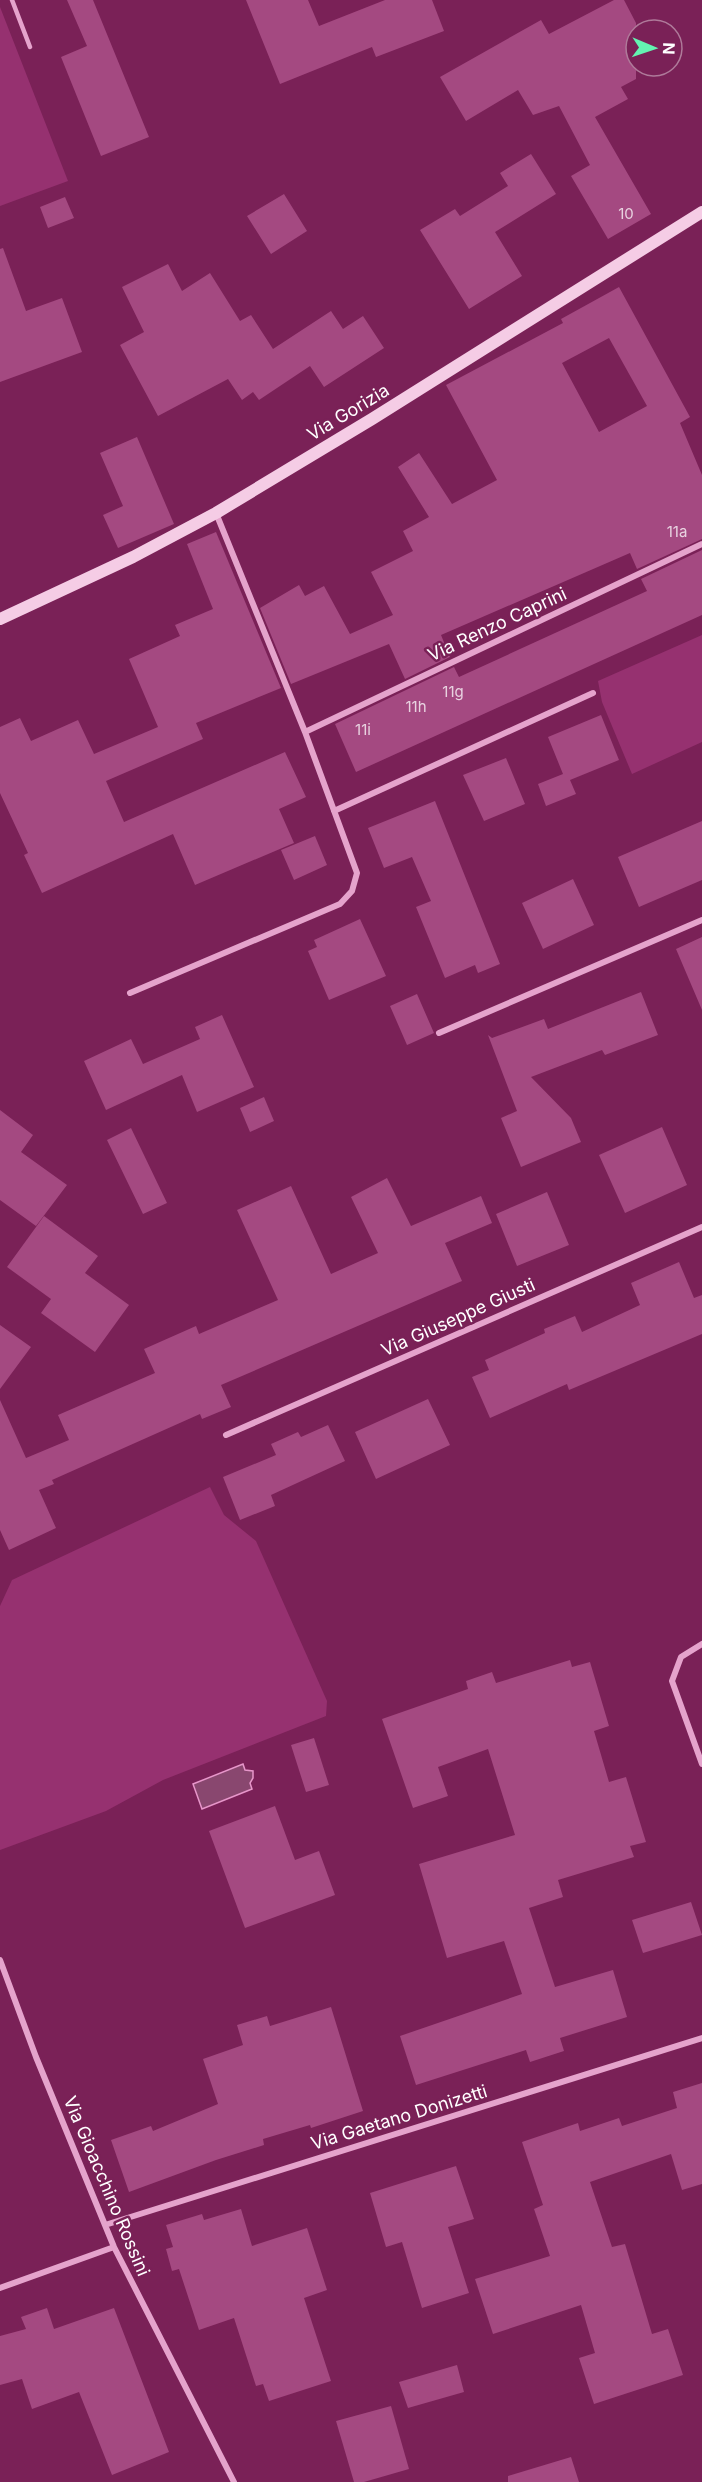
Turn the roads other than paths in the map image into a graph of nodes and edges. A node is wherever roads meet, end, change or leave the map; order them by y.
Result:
1 (12, 0) edge
2 (30, 47) dead end
3 (702, 213) edge
4 (216, 513) junction
5 (702, 544) edge
6 (0, 620) edge
7 (593, 693) dead end
8 (305, 732) junction
9 (334, 811) junction
10 (702, 920) edge
11 (130, 993) dead end
12 (439, 1033) dead end
13 (702, 1227) edge
14 (226, 1435) dead end
15 (702, 1644) edge
16 (702, 1764) edge
17 (0, 1960) edge
18 (702, 2038) edge
19 (105, 2225) junction
20 (114, 2247) junction
21 (0, 2288) edge
22 (234, 2482) edge

1 - 2 lane
3 - 4 street, Via Gorizia
4 - 6 street, Via Gorizia
4 - 8 street
5 - 8 street, Via Renzo Caprini
7 - 9 street
8 - 9 street
9 - 11 street
10 - 12 street
13 - 14 street, Via Giuseppe Giusti
15 - 16 street
17 - 19 street, Via Gioacchino Rossini
18 - 19 street, Via Gaetano Donizetti
19 - 20 street, Via Gioacchino Rossini
20 - 21 street
20 - 22 street, Via Gioacchino Rossini

